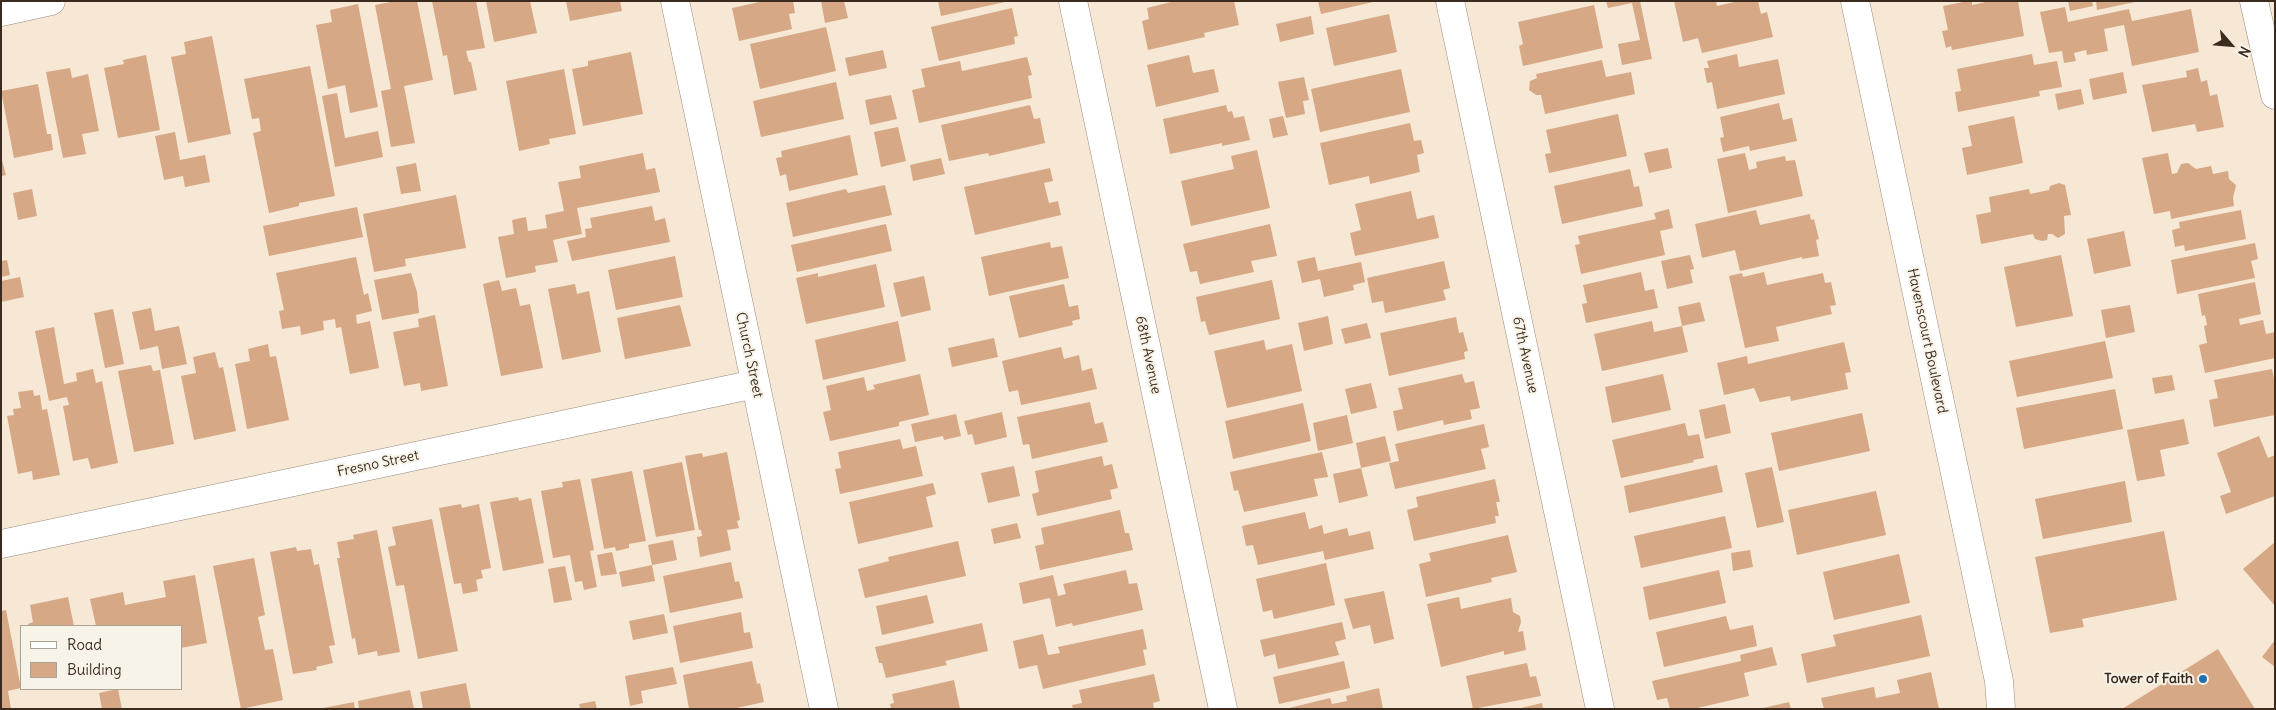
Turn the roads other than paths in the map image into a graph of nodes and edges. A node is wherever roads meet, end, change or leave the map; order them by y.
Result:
1 (51, 1) edge
2 (675, 1) edge
3 (1073, 1) edge
4 (1450, 1) edge
5 (1855, 1) edge
6 (2254, 1) edge
7 (1, 12) edge
8 (2275, 95) edge
9 (755, 384) junction
10 (1, 544) edge
11 (1999, 682) junction
12 (824, 709) edge
13 (1224, 709) edge
14 (1600, 709) edge
15 (2001, 709) edge
16 (2020, 709) edge

1 - 7 street
2 - 9 street, Church Street
3 - 13 street, 68th Avenue
4 - 14 street, 67th Avenue
5 - 11 street, Havenscourt Boulevard
6 - 8 street
9 - 10 street, Fresno Street
9 - 12 street, Church Street
11 - 15 street, Havenscourt Boulevard
11 - 16 street, Havenscourt Boulevard

